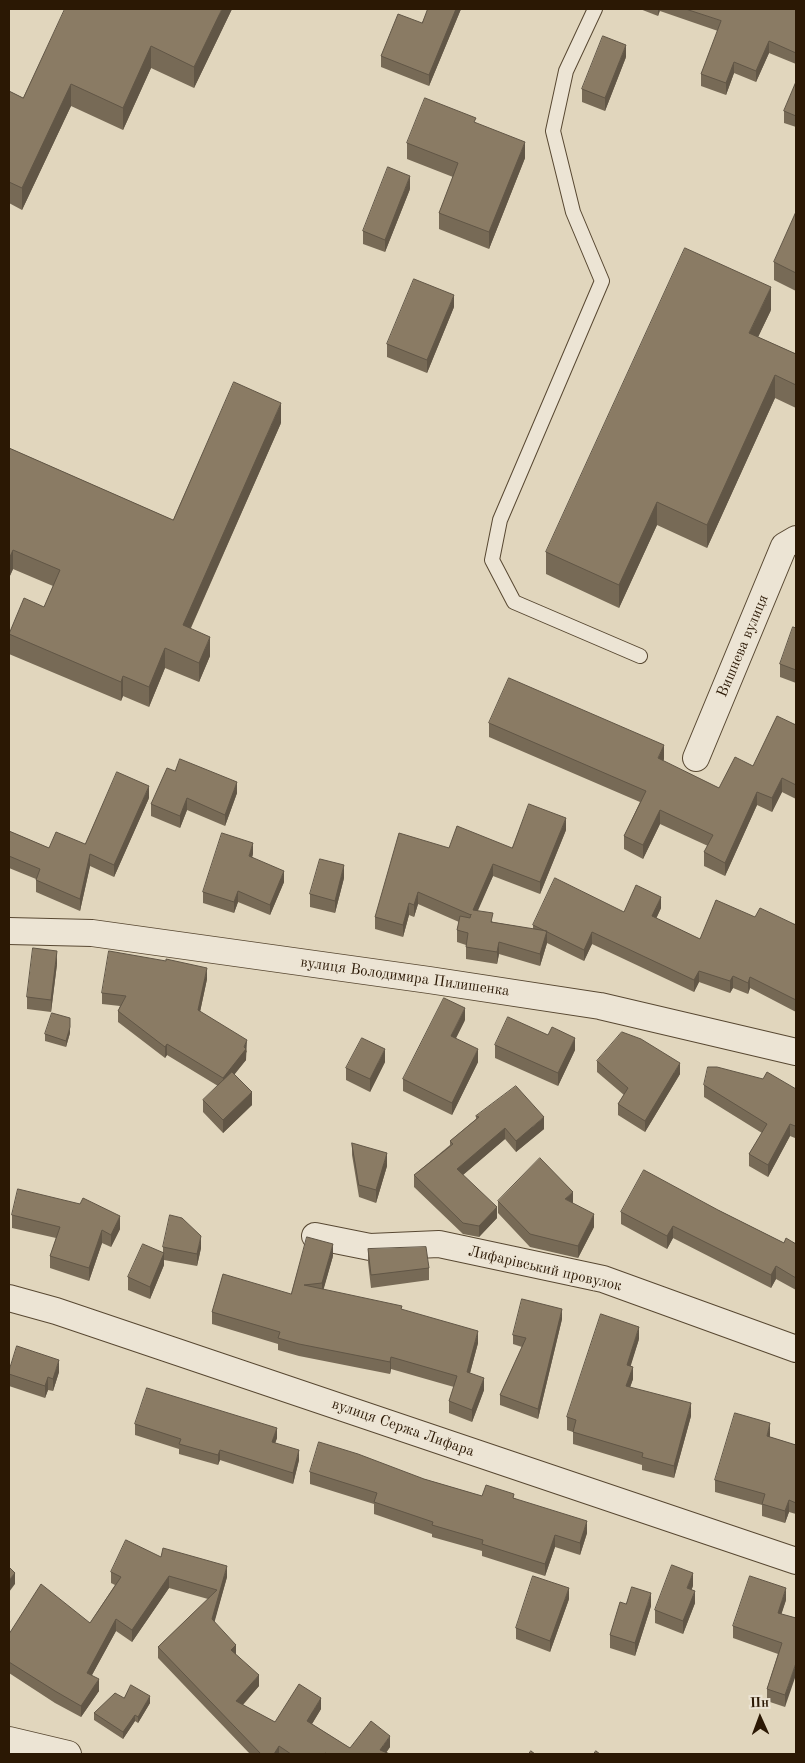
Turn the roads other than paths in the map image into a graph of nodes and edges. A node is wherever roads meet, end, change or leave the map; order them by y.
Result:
1 (595, 9) edge
2 (796, 539) edge
3 (640, 656) dead end
4 (696, 758) dead end
5 (9, 931) edge
6 (796, 1052) edge
7 (315, 1236) dead end
8 (9, 1298) edge
9 (796, 1349) edge
10 (796, 1561) edge
11 (9, 1740) edge
12 (68, 1754) edge

1 - 3 lane
2 - 4 street, Вишнева вулиця
5 - 6 street, вулиця Володимира Пилишенка
7 - 9 street, Лифарівський провулок
8 - 10 street, вулиця Сержа Лифара
11 - 12 street

